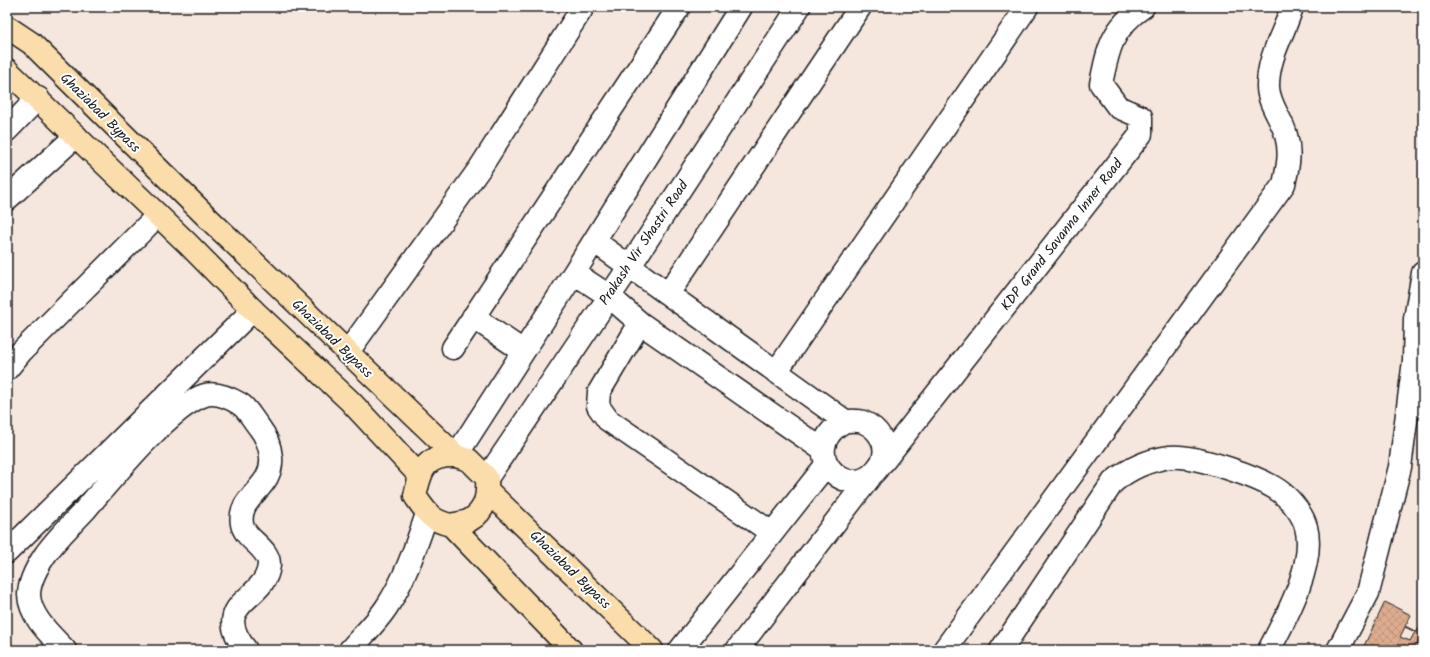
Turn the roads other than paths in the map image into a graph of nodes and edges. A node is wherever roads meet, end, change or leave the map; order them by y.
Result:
1 (583, 7) edge
2 (679, 7) edge
3 (742, 7) edge
4 (799, 7) edge
5 (860, 7) edge
6 (1027, 7) edge
7 (1143, 7) edge
8 (1292, 7) edge
9 (7, 27) edge
10 (7, 70) edge
11 (38, 98) junction
12 (7, 130) edge
13 (76, 136) junction
14 (7, 199) edge
15 (158, 215) junction
16 (594, 241) junction
17 (630, 266) junction
18 (574, 272) junction
19 (1423, 273) edge
20 (668, 294) junction
21 (609, 296) junction
22 (253, 310) junction
23 (473, 318) junction
24 (640, 323) junction
25 (1419, 335) edge
26 (453, 348) dead end
27 (523, 351) junction
28 (347, 353) junction
29 (7, 368) edge
30 (776, 372) junction
31 (845, 421) junction
32 (456, 456) junction
33 (824, 457) junction
34 (876, 469) junction
35 (419, 475) junction
36 (488, 484) junction
37 (427, 514) junction
38 (451, 524) junction
39 (772, 533) junction
40 (7, 552) edge
41 (744, 647) edge
42 (65, 650) edge
43 (246, 650) edge
44 (350, 650) edge
45 (571, 650) edge
46 (652, 650) edge
47 (680, 650) edge
48 (944, 650) edge
49 (1001, 650) edge
50 (1269, 650) edge
51 (1338, 650) edge

1 - 28 street
2 - 23 street
3 - 16 street
4 - 17 street, Prakash Vir Shastri Road
5 - 20 street
6 - 30 street
7 - 34 street, KDP Grand Savanna Inner Road
8 - 48 street
9 - 28 highway, Ghaziabad Bypass
10 - 11 highway
11 - 12 street
11 - 13 highway
13 - 14 street
13 - 15 highway
15 - 22 highway
15 - 29 street
16 - 17 street
16 - 18 street
17 - 20 street
17 - 21 street, Prakash Vir Shastri Road
18 - 21 street
18 - 27 street
19 - 25 street
20 - 30 street
21 - 24 street
21 - 36 street, Prakash Vir Shastri Road
22 - 35 highway
22 - 40 street
23 - 26 street
23 - 27 street
24 - 33 street
24 - 39 street
25 - 51 street
27 - 32 street
28 - 32 highway, Ghaziabad Bypass
30 - 31 street
31 - 33 street
31 - 34 street
32 - 35 highway
32 - 36 highway, Ghaziabad Bypass
33 - 34 street
33 - 39 street
34 - 41 street
35 - 37 highway
36 - 38 highway
36 - 46 highway, Ghaziabad Bypass
37 - 38 highway
37 - 44 street
38 - 45 highway
39 - 47 street
42 - 43 street
49 - 50 street

